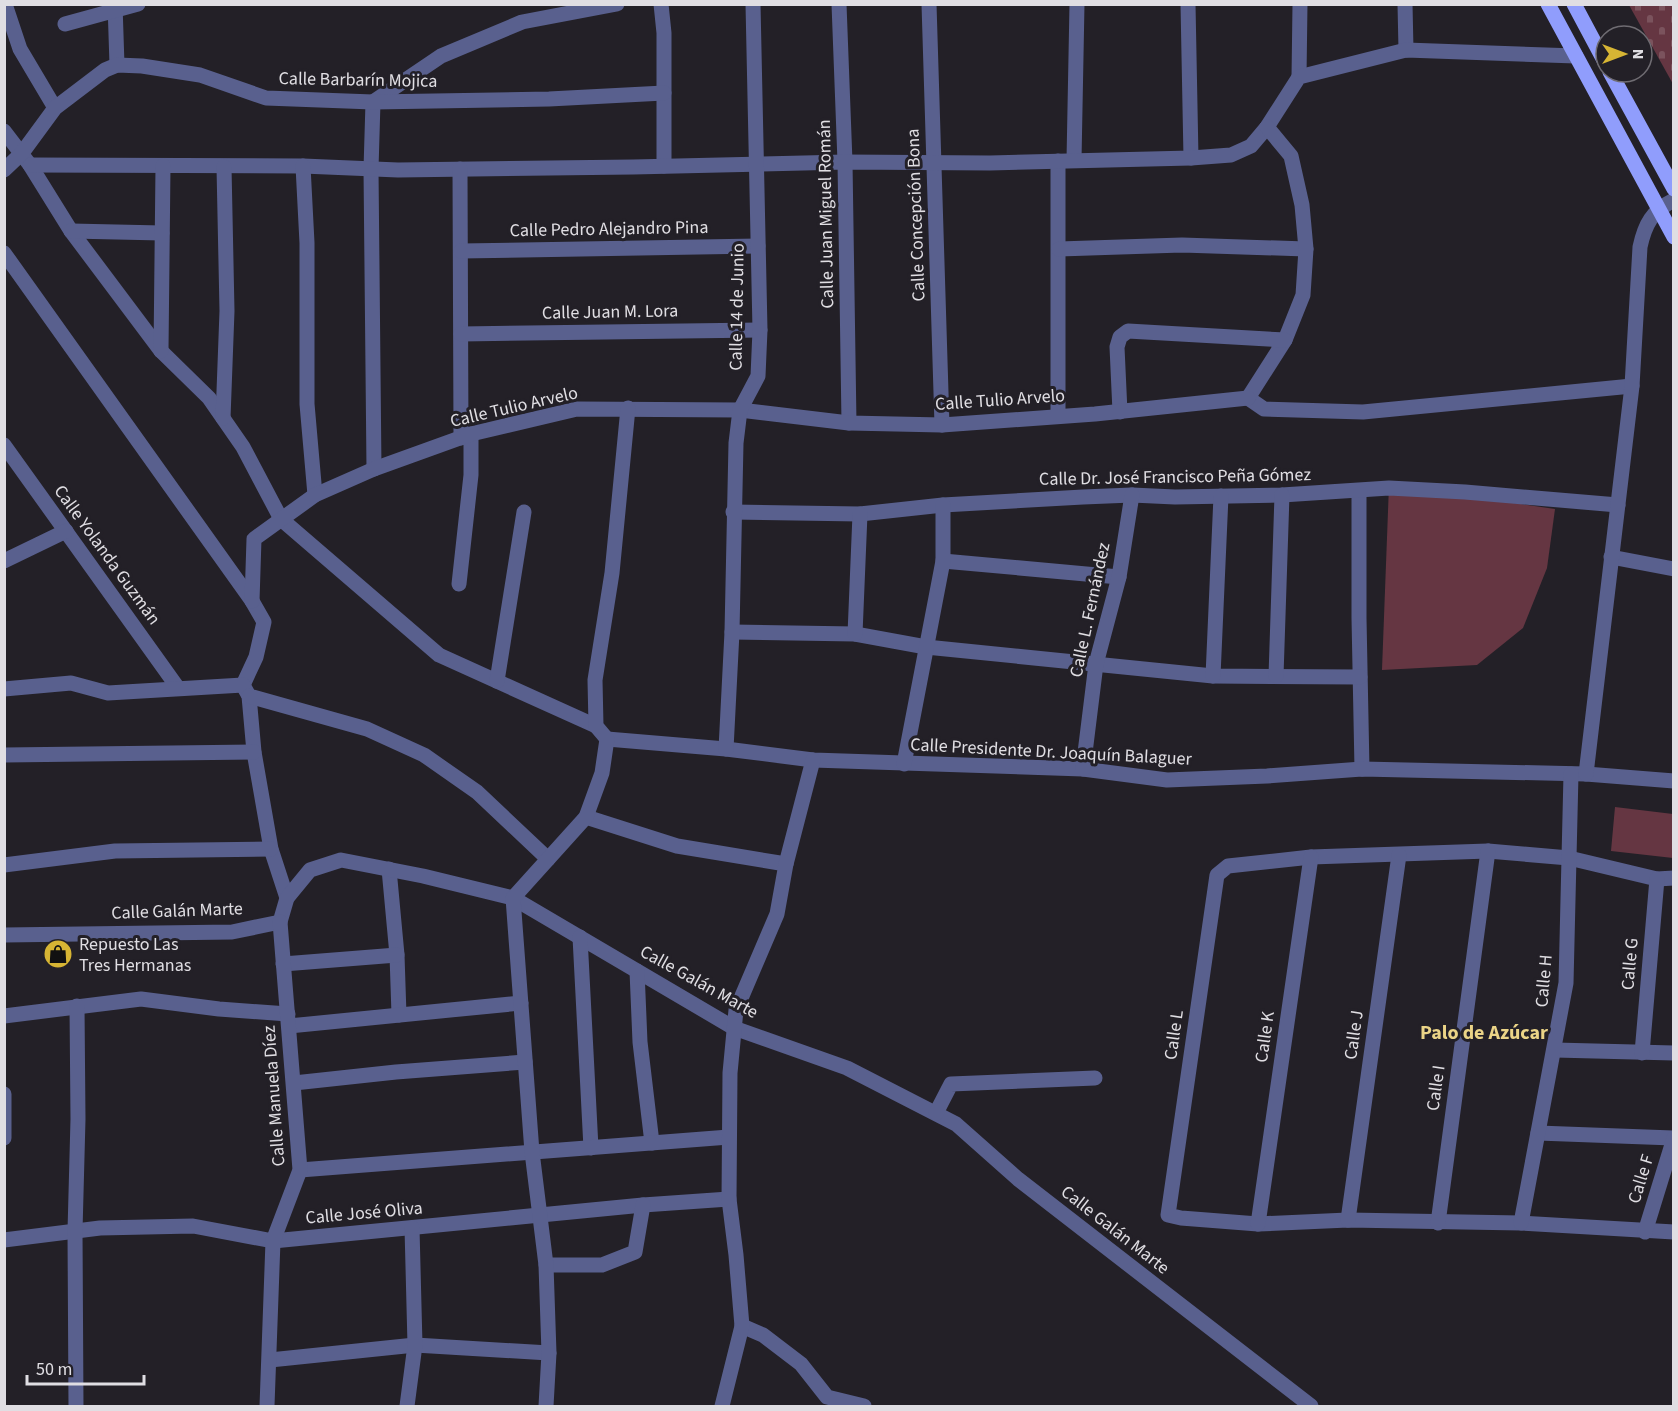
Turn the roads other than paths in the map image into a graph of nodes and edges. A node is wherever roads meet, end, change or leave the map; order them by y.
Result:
1 (5, 4) edge
2 (138, 4) edge
3 (617, 4) edge
4 (661, 4) edge
5 (753, 4) edge
6 (839, 4) edge
7 (929, 4) edge
8 (1077, 4) edge
9 (1188, 4) edge
10 (1300, 4) edge
11 (1405, 4) edge
12 (1548, 4) edge
13 (1574, 4) edge
14 (115, 7) edge
15 (65, 24) dead end
16 (1594, 42) edge
17 (1406, 50) junction
18 (1576, 56) junction
19 (117, 65) junction
20 (1299, 77) junction
21 (1617, 84) edge
22 (664, 93) junction
23 (373, 102) junction
24 (55, 108) junction
25 (1267, 127) junction
26 (4, 131) edge
27 (1191, 158) junction
28 (26, 159) junction
29 (1074, 160) junction
30 (1058, 161) junction
31 (845, 162) junction
32 (934, 163) junction
33 (758, 165) junction
34 (163, 166) junction
35 (303, 166) junction
36 (664, 166) junction
37 (224, 167) junction
38 (371, 169) junction
39 (460, 169) junction
40 (4, 170) edge
41 (1674, 189) edge
42 (1674, 200) edge
43 (1658, 208) junction
44 (71, 231) junction
45 (162, 232) junction
46 (1674, 237) edge
47 (758, 246) junction
48 (1059, 249) junction
49 (1306, 249) junction
50 (461, 251) junction
51 (4, 253) edge
52 (760, 330) junction
53 (460, 334) junction
54 (1285, 340) junction
55 (161, 351) junction
56 (1632, 386) junction
57 (1248, 398) junction
58 (628, 408) junction
59 (740, 410) junction
60 (1120, 412) junction
61 (1059, 416) junction
62 (223, 418) junction
63 (849, 423) junction
64 (942, 425) junction
65 (466, 436) junction
66 (4, 445) edge
67 (375, 469) junction
68 (1359, 491) junction
69 (315, 495) junction
70 (1132, 495) junction
71 (1282, 495) junction
72 (1221, 496) junction
73 (943, 505) junction
74 (1618, 505) junction
75 (524, 512) dead end
76 (733, 512) junction
77 (860, 514) junction
78 (281, 519) junction
79 (66, 531) junction
80 (1611, 557) junction
81 (4, 561) edge
82 (943, 561) junction
83 (1674, 569) edge
84 (1119, 577) junction
85 (459, 584) dead end
86 (252, 601) junction
87 (732, 632) junction
88 (855, 634) junction
89 (926, 646) junction
90 (1096, 663) junction
91 (1213, 676) junction
92 (1276, 676) junction
93 (1360, 676) junction
94 (497, 681) junction
95 (178, 688) junction
96 (4, 689) edge
97 (246, 690) junction
98 (596, 726) junction
99 (607, 739) junction
100 (726, 749) junction
101 (254, 752) junction
102 (4, 755) edge
103 (813, 760) junction
104 (904, 764) junction
105 (1083, 769) junction
106 (1362, 769) junction
107 (1578, 774) junction
108 (1674, 781) edge
109 (586, 817) junction
110 (272, 849) junction
111 (1488, 851) junction
112 (1399, 855) junction
113 (1311, 857) junction
114 (1569, 858) junction
115 (548, 859) junction
116 (786, 864) junction
117 (4, 865) edge
118 (389, 869) junction
119 (1674, 878) edge
120 (1657, 879) junction
121 (287, 898) junction
122 (513, 898) junction
123 (280, 922) junction
124 (4, 935) edge
125 (580, 937) junction
126 (397, 955) junction
127 (283, 964) junction
128 (637, 971) junction
129 (520, 1002) junction
130 (77, 1006) junction
131 (399, 1015) junction
132 (4, 1016) edge
133 (288, 1020) junction
134 (734, 1028) junction
135 (1555, 1050) junction
136 (1642, 1053) junction
137 (1674, 1053) edge
138 (525, 1062) junction
139 (1095, 1078) dead end
140 (294, 1083) junction
141 (4, 1094) edge
142 (936, 1113) junction
143 (1538, 1133) junction
144 (729, 1137) junction
145 (4, 1138) edge
146 (1673, 1138) edge
147 (652, 1143) junction
148 (591, 1148) junction
149 (532, 1152) junction
150 (300, 1170) junction
151 (729, 1199) junction
152 (643, 1205) junction
153 (540, 1216) junction
154 (1348, 1220) junction
155 (1438, 1223) junction
156 (1521, 1223) junction
157 (1258, 1224) junction
158 (412, 1228) junction
159 (75, 1231) junction
160 (1645, 1232) junction
161 (1674, 1232) edge
162 (4, 1240) edge
163 (273, 1241) junction
164 (546, 1265) junction
165 (742, 1326) junction
166 (415, 1345) junction
167 (549, 1353) junction
168 (270, 1360) junction
169 (826, 1402) edge
170 (76, 1407) edge
171 (267, 1407) edge
172 (408, 1407) edge
173 (546, 1407) edge
174 (722, 1407) edge
175 (864, 1407) edge
176 (1311, 1407) edge

1 - 24 street
2 - 14 street
3 - 23 street
4 - 22 street
5 - 33 street, Calle 14 de Junio
6 - 31 street, Calle Juan Miguel Román
7 - 32 street, Calle Concepción Bona
8 - 29 street
9 - 27 street
10 - 20 street
11 - 17 street
12 - 18 main road
13 - 16 main road
14 - 15 street
14 - 19 street
17 - 18 street
17 - 20 street
18 - 43 main road
19 - 23 street, Calle Barbarín Mojica
19 - 24 street
20 - 25 street
21 - 41 main road
22 - 23 street, Calle Barbarín Mojica
22 - 36 street
23 - 38 street
24 - 28 street
25 - 27 street
25 - 49 street
26 - 28 street
27 - 29 street
28 - 34 street
28 - 40 street
28 - 44 street
29 - 30 street
30 - 32 street
30 - 48 street
31 - 32 street
31 - 33 street
31 - 63 street, Calle Juan Miguel Román
32 - 64 street, Calle Concepción Bona
33 - 36 street
33 - 47 street, Calle 14 de Junio
34 - 37 street
34 - 45 street
35 - 37 street
35 - 38 street
35 - 69 street
36 - 39 street
37 - 62 street
38 - 39 street
38 - 67 street
39 - 50 street
42 - 43 street
43 - 46 main road
43 - 56 street, Calle H
44 - 45 street
44 - 55 street
45 - 55 street
47 - 50 street, Calle Pedro Alejandro Pina
47 - 52 street, Calle 14 de Junio
48 - 49 street
48 - 61 street
49 - 54 street
50 - 53 street
51 - 86 street
52 - 53 street, Calle Juan M. Lora
52 - 59 street, Calle 14 de Junio
53 - 65 street
54 - 57 street
54 - 60 street
55 - 62 street
56 - 57 street
56 - 74 street, Calle H
57 - 60 street, Calle Tulio Arvelo
58 - 59 street, Calle Tulio Arvelo
58 - 65 street, Calle Tulio Arvelo
58 - 98 street
59 - 63 street, Calle Tulio Arvelo
59 - 76 street, Calle 14 de Junio
60 - 61 street, Calle Tulio Arvelo
61 - 64 street, Calle Tulio Arvelo
62 - 78 street
63 - 64 street, Calle Tulio Arvelo
65 - 67 street, Calle Tulio Arvelo
65 - 85 street
66 - 79 street, Calle Yolanda Guzmán
67 - 69 street, Calle Tulio Arvelo
68 - 71 street, Calle Dr. José Francisco Peña Gómez
68 - 74 street, Calle Dr. José Francisco Peña Gómez
68 - 93 street
69 - 78 street, Calle Tulio Arvelo
70 - 72 street, Calle Dr. José Francisco Peña Gómez
70 - 73 street, Calle Dr. José Francisco Peña Gómez
70 - 84 street, Calle L. Fernández
71 - 72 street, Calle Dr. José Francisco Peña Gómez
71 - 92 street
72 - 91 street
73 - 77 street, Calle Dr. José Francisco Peña Gómez
73 - 82 street
74 - 80 street, Calle H
75 - 94 street
76 - 77 street, Calle Dr. José Francisco Peña Gómez
76 - 87 street, Calle 14 de Junio
77 - 88 street
78 - 86 street, Calle Tulio Arvelo
78 - 94 street
79 - 81 street
79 - 95 street, Calle Yolanda Guzmán
80 - 83 street
80 - 107 street, Calle H
82 - 84 street
82 - 89 street
84 - 90 street, Calle L. Fernández
86 - 97 street, Calle Tulio Arvelo
87 - 88 street
87 - 100 street, Calle 14 de Junio
88 - 89 street
89 - 90 street
89 - 104 street
90 - 91 street
90 - 105 street, Calle L. Fernández
91 - 92 street
92 - 93 street
93 - 106 street
94 - 98 street
95 - 96 street
95 - 97 street
97 - 101 street
97 - 115 street
98 - 99 street
99 - 100 street, Calle Presidente Dr. Joaquín Balaguer
99 - 109 street
100 - 103 street, Calle Presidente Dr. Joaquín Balaguer
101 - 102 street
101 - 110 street
103 - 104 street, Calle Presidente Dr. Joaquín Balaguer
103 - 116 street
104 - 105 street, Calle Presidente Dr. Joaquín Balaguer
105 - 106 street, Calle Presidente Dr. Joaquín Balaguer
106 - 107 street, Calle Presidente Dr. Joaquín Balaguer
107 - 108 street, Calle Presidente Dr. Joaquín Balaguer
107 - 114 street, Calle H
109 - 115 street
109 - 116 street
110 - 117 street
110 - 121 street
111 - 112 street
111 - 114 street
111 - 155 street, Calle I
112 - 113 street
112 - 154 street, Calle J
113 - 157 street, Calle K
113 - 157 street, Calle L
114 - 120 street
114 - 135 street, Calle H
115 - 122 street
116 - 134 street
118 - 121 street, Calle Galán Marte
118 - 122 street, Calle Galán Marte
118 - 126 street
119 - 120 street
120 - 136 street, Calle G
121 - 123 street, Calle Galán Marte
122 - 125 street, Calle Galán Marte
122 - 129 street
123 - 124 street, Calle Galán Marte
123 - 127 street, Calle Manuela Díez
125 - 128 street, Calle Galán Marte
125 - 148 street
126 - 127 street
126 - 131 street
127 - 133 street, Calle Manuela Díez
128 - 134 street, Calle Galán Marte
128 - 147 street
129 - 131 street
129 - 138 street
130 - 132 street
130 - 133 street
130 - 159 street
131 - 133 street
133 - 140 street, Calle Manuela Díez
134 - 142 street, Calle Galán Marte
134 - 144 street
135 - 136 street
135 - 143 street, Calle H
136 - 137 street
138 - 140 street
138 - 149 street
139 - 142 street
140 - 150 street, Calle Manuela Díez
141 - 145 street
142 - 176 street, Calle Galán Marte
143 - 146 street
143 - 156 street, Calle H
144 - 147 street
144 - 151 street
146 - 160 street, Calle F
147 - 148 street
148 - 149 street
149 - 150 street
149 - 153 street
150 - 163 street, Calle Manuela Díez
151 - 152 street, Calle José Oliva
151 - 165 street
152 - 153 street, Calle José Oliva
152 - 164 street
153 - 158 street, Calle José Oliva
153 - 164 street
154 - 155 street
154 - 157 street
155 - 156 street
156 - 160 street
158 - 163 street, Calle José Oliva
158 - 166 street
159 - 162 street, Calle José Oliva
159 - 163 street, Calle José Oliva
159 - 170 street
160 - 161 street
163 - 168 street, Calle Manuela Díez
164 - 167 street
165 - 169 street
165 - 174 street
166 - 167 street
166 - 168 street
166 - 172 street
167 - 173 street
168 - 171 street, Calle Manuela Díez
169 - 175 street

